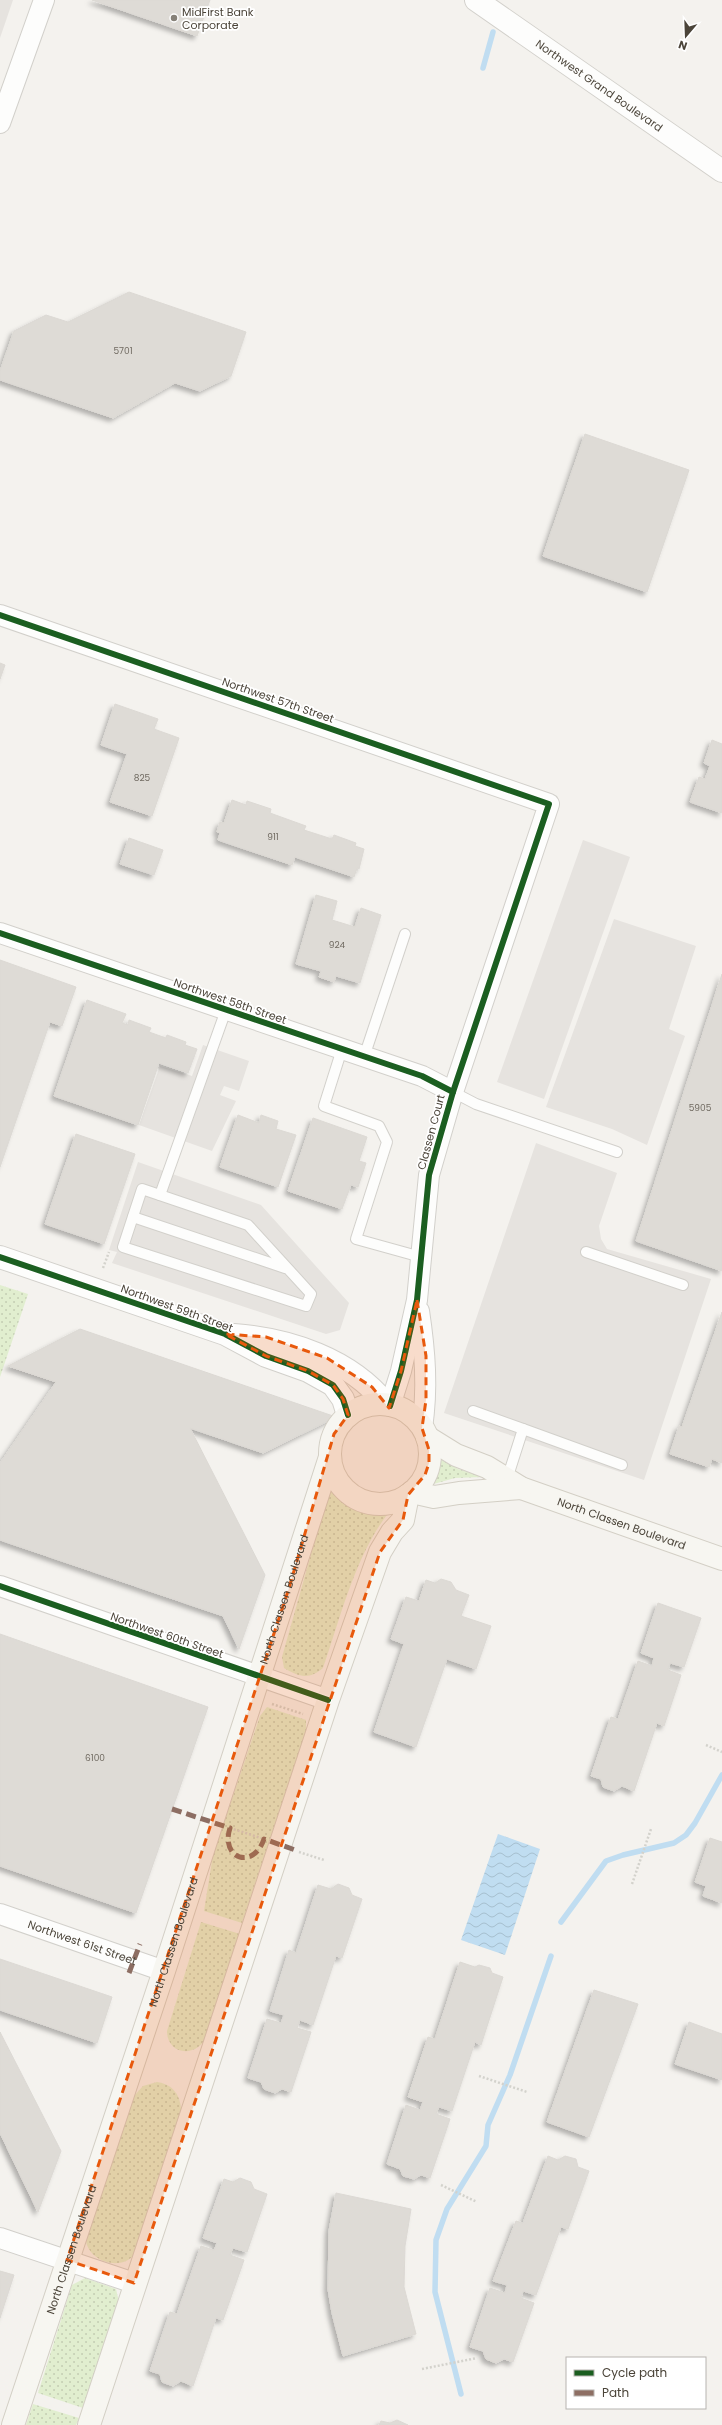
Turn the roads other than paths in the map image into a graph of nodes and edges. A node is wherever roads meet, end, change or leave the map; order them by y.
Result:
1 (44, 0) edge
2 (476, 0) edge
3 (0, 123) edge
4 (722, 171) edge
5 (0, 615) edge
6 (549, 804) joint
7 (0, 934) edge
8 (405, 934) dead end
9 (226, 1010) junction
10 (342, 1050) junction
11 (364, 1057) junction
12 (453, 1092) junction
13 (617, 1152) dead end
14 (160, 1196) junction
15 (133, 1217) junction
16 (586, 1252) dead end
17 (0, 1256) edge
18 (421, 1257) junction
19 (287, 1268) junction
20 (683, 1285) dead end
21 (417, 1300) junction
22 (225, 1334) junction
23 (388, 1405) junction
24 (473, 1411) dead end
25 (348, 1415) junction
26 (523, 1429) junction
27 (424, 1433) junction
28 (330, 1457) junction
29 (622, 1465) dead end
30 (514, 1483) junction
31 (410, 1493) junction
32 (722, 1559) edge
33 (0, 1586) edge
34 (259, 1677) junction
35 (328, 1700) junction
36 (0, 1914) edge
37 (164, 1971) junction
38 (0, 2238) edge
39 (66, 2260) junction
40 (134, 2283) junction
41 (13, 2425) edge
42 (89, 2425) edge

1 - 3 street
2 - 4 street, Northwest Grand Boulevard
5 - 6 street, Northwest 57th Street
6 - 12 street, Classen Court
7 - 9 street, Northwest 58th Street
8 - 11 lane
9 - 10 street, Northwest 58th Street
9 - 14 lane
10 - 11 street, Northwest 58th Street
10 - 18 lane
11 - 12 street, Northwest 58th Street
12 - 13 lane
12 - 18 street, Classen Court
14 - 15 lane
14 - 19 lane
15 - 19 lane
15 - 19 lane
16 - 20 lane
17 - 22 street, Northwest 59th Street
18 - 21 street, Classen Court
21 - 23 street, Classen Court
21 - 27 street, Classen Court
22 - 23 street, Northwest 59th Street
22 - 25 street, Northwest 59th Street
23 - 25 main road, North Classen Boulevard
23 - 27 main road, North Classen Boulevard
24 - 26 lane
25 - 28 main road, North Classen Boulevard
26 - 29 lane
26 - 30 lane
27 - 30 main road, North Classen Boulevard
27 - 31 main road
28 - 31 main road, North Classen Boulevard
28 - 34 main road, North Classen Boulevard
30 - 31 main road, North Classen Boulevard
30 - 32 main road, North Classen Boulevard
31 - 35 main road
33 - 34 street, Northwest 60th Street
34 - 35 street, Northwest 60th Street
34 - 37 main road, North Classen Boulevard
35 - 40 main road
36 - 37 street, Northwest 61st Street
37 - 39 main road, North Classen Boulevard
38 - 39 street
39 - 40 street
39 - 41 main road, North Classen Boulevard
40 - 42 main road

